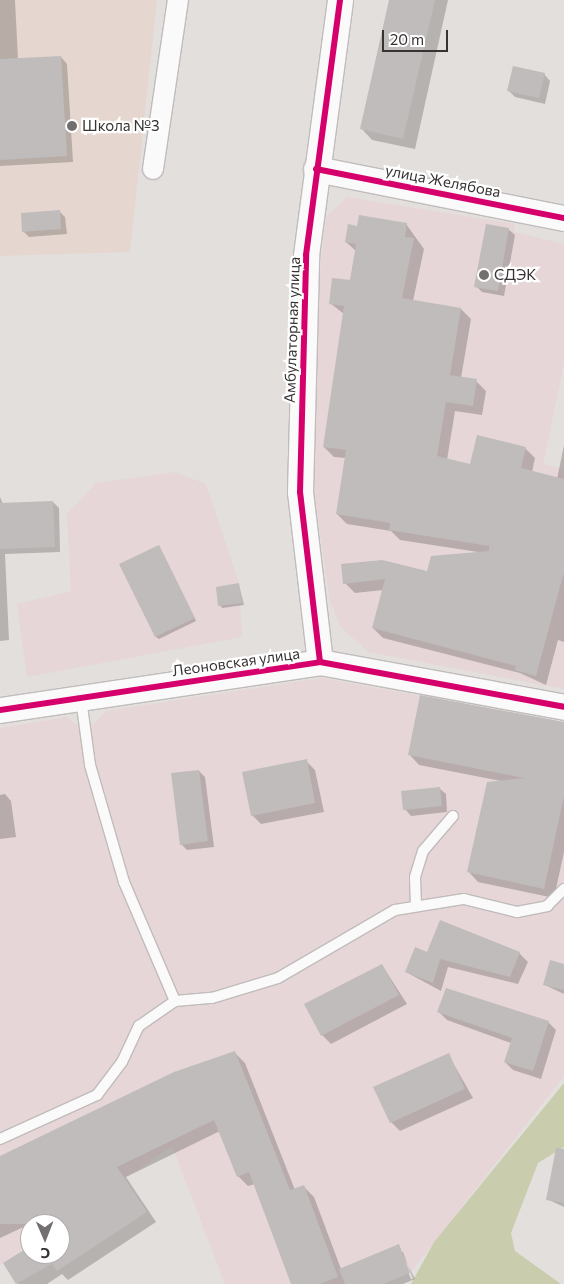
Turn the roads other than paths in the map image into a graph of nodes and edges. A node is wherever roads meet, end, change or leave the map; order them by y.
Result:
1 (178, 0) edge
2 (340, 0) edge
3 (153, 169) dead end
4 (316, 169) junction
5 (564, 218) edge
6 (320, 662) junction
7 (81, 698) junction
8 (564, 707) edge
9 (0, 710) edge
10 (453, 816) dead end
11 (564, 889) edge
12 (416, 906) junction
13 (175, 1001) junction
14 (0, 1139) edge

1 - 3 street
2 - 4 street, Амбулаторная улица
4 - 5 street, улица Желябова
4 - 6 street, Амбулаторная улица
6 - 7 street, Леоновская улица
6 - 8 street, Леоновская улица
7 - 9 street, Леоновская улица
7 - 13 lane
10 - 12 lane
11 - 12 lane
12 - 13 lane
13 - 14 lane

